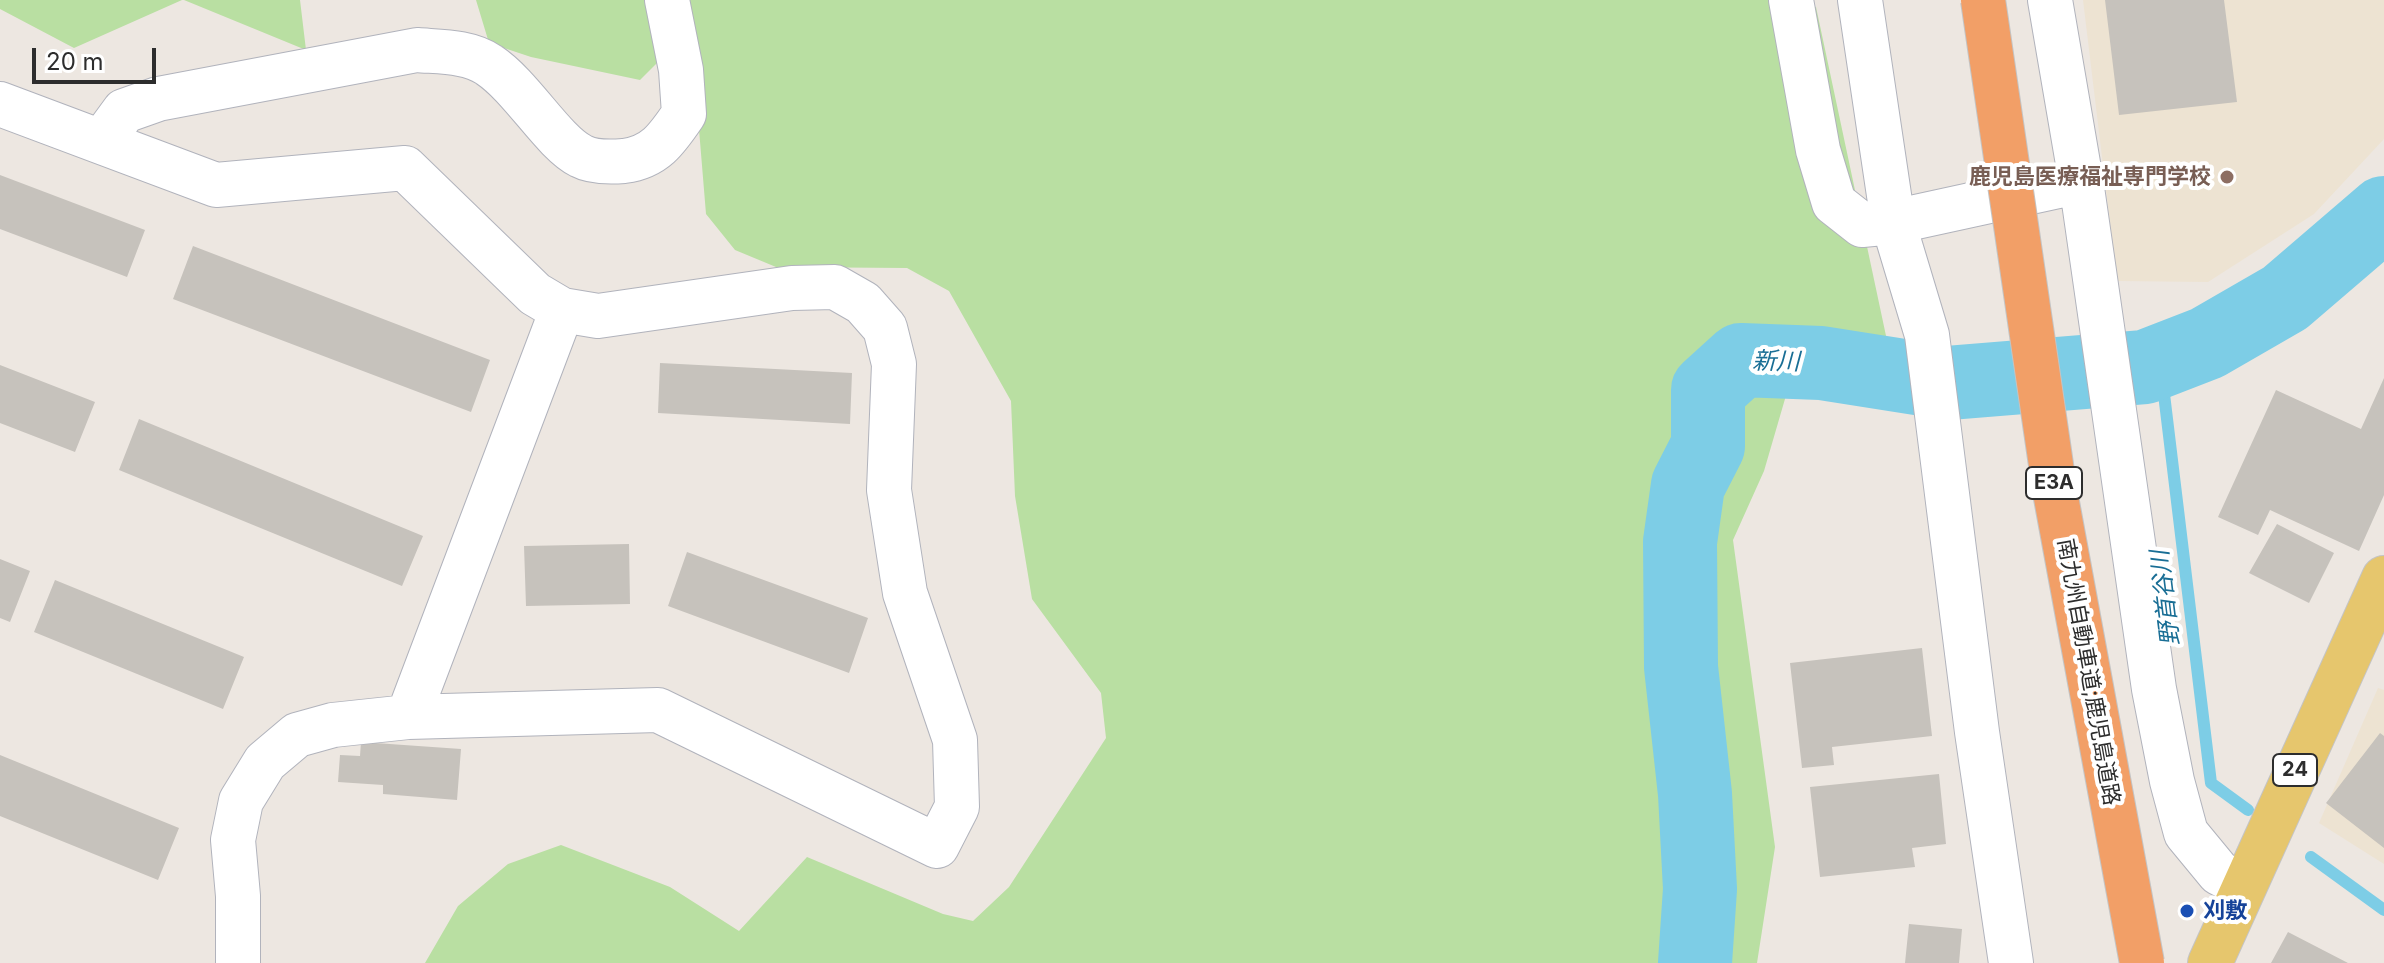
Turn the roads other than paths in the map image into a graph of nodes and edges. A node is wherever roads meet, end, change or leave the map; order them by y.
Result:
1 (667, 0) edge
2 (1791, 0) edge
3 (1860, 0) edge
4 (1983, 0) edge
5 (2050, 0) edge
6 (0, 104) edge
7 (102, 141) junction
8 (2081, 181) junction
9 (1893, 222) junction
10 (562, 310) junction
11 (2384, 578) edge
12 (408, 717) junction
13 (2242, 885) junction
14 (238, 963) edge
15 (2011, 963) edge
16 (2142, 963) edge
17 (2210, 963) edge

1 - 7 street
2 - 9 street
3 - 9 street
4 - 16 highway, 南九州自動車道;鹿児島道路 / E3A, bridge
5 - 8 street
6 - 7 street
7 - 10 street
8 - 9 street
8 - 13 street
9 - 15 street
10 - 12 street
10 - 12 street
11 - 13 main road, 24
12 - 14 street
13 - 17 main road, 24

